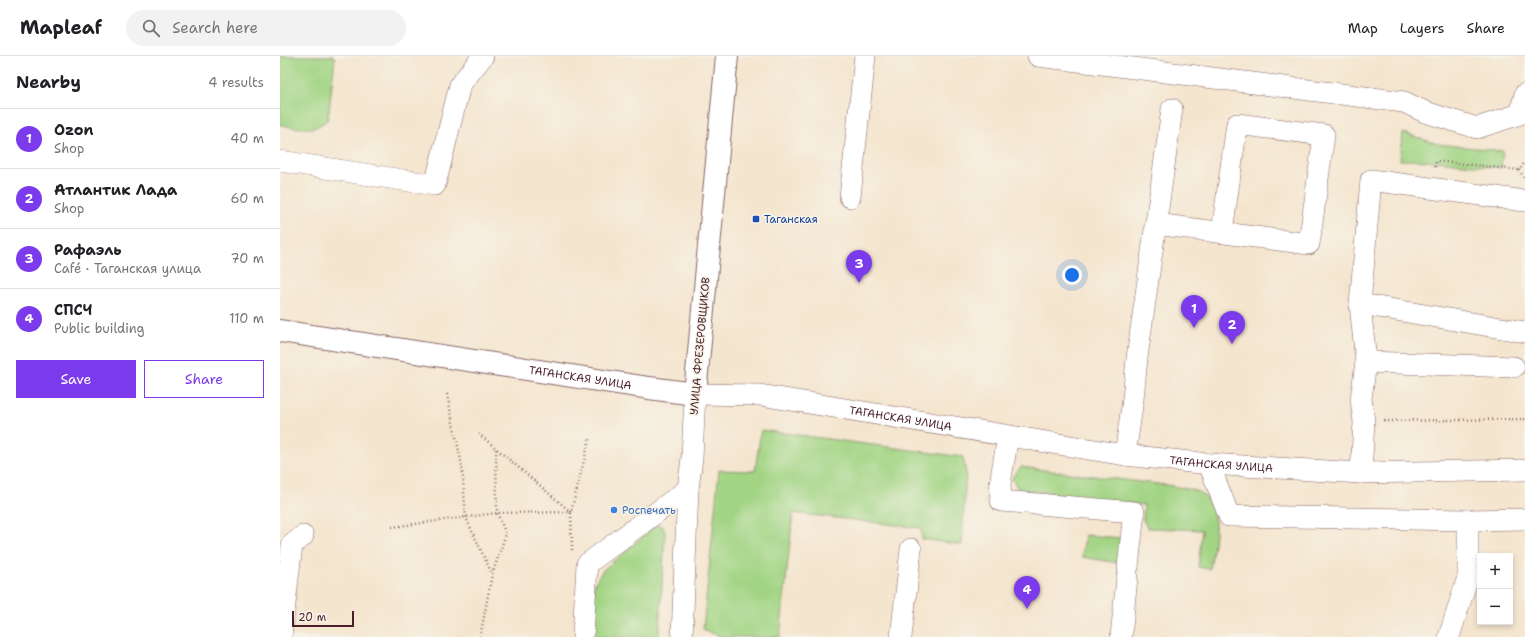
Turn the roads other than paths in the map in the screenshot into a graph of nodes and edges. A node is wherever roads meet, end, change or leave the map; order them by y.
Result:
1 (483, 56) edge
2 (727, 56) edge
3 (865, 56) edge
4 (1038, 56) edge
5 (1525, 94) edge
6 (1172, 109) dead end
7 (280, 161) edge
8 (850, 196) dead end
9 (1525, 200) edge
10 (1156, 224) junction
11 (1222, 232) junction
12 (1360, 304) junction
13 (280, 331) edge
14 (1525, 332) edge
15 (1366, 362) junction
16 (1514, 367) dead end
17 (695, 394) junction
18 (1008, 436) junction
19 (1125, 455) junction
20 (1209, 464) junction
21 (1525, 470) edge
22 (1361, 473) junction
23 (688, 489) junction
24 (1525, 519) edge
25 (1468, 520) junction
26 (303, 536) dead end
27 (911, 549) dead end
28 (281, 637) edge
29 (583, 637) edge
30 (682, 637) edge
31 (901, 637) edge
32 (1121, 637) edge
33 (1449, 637) edge

1 - 7 street
2 - 17 main road, УЛИЦА ФРЕЗЕРОВЩИКОВ
3 - 8 street
4 - 5 street
6 - 10 street
9 - 12 street
10 - 11 street
10 - 19 street
11 - 11 street
12 - 14 street
12 - 15 street
13 - 17 main road, ТАГАНСКАЯ УЛИЦА
15 - 16 street
15 - 22 street
17 - 18 street, ТАГАНСКАЯ УЛИЦА
17 - 23 street, УЛИЦА ФРЕЗЕРОВЩИКОВ
18 - 19 street, ТАГАНСКАЯ УЛИЦА
18 - 32 street
19 - 20 street, ТАГАНСКАЯ УЛИЦА
20 - 22 street, ТАГАНСКАЯ УЛИЦА
20 - 25 street
21 - 22 street, ТАГАНСКАЯ УЛИЦА
23 - 29 street
23 - 30 street, УЛИЦА ФРЕЗЕРОВЩИКОВ
24 - 25 street
25 - 33 street
26 - 28 street
27 - 31 street

